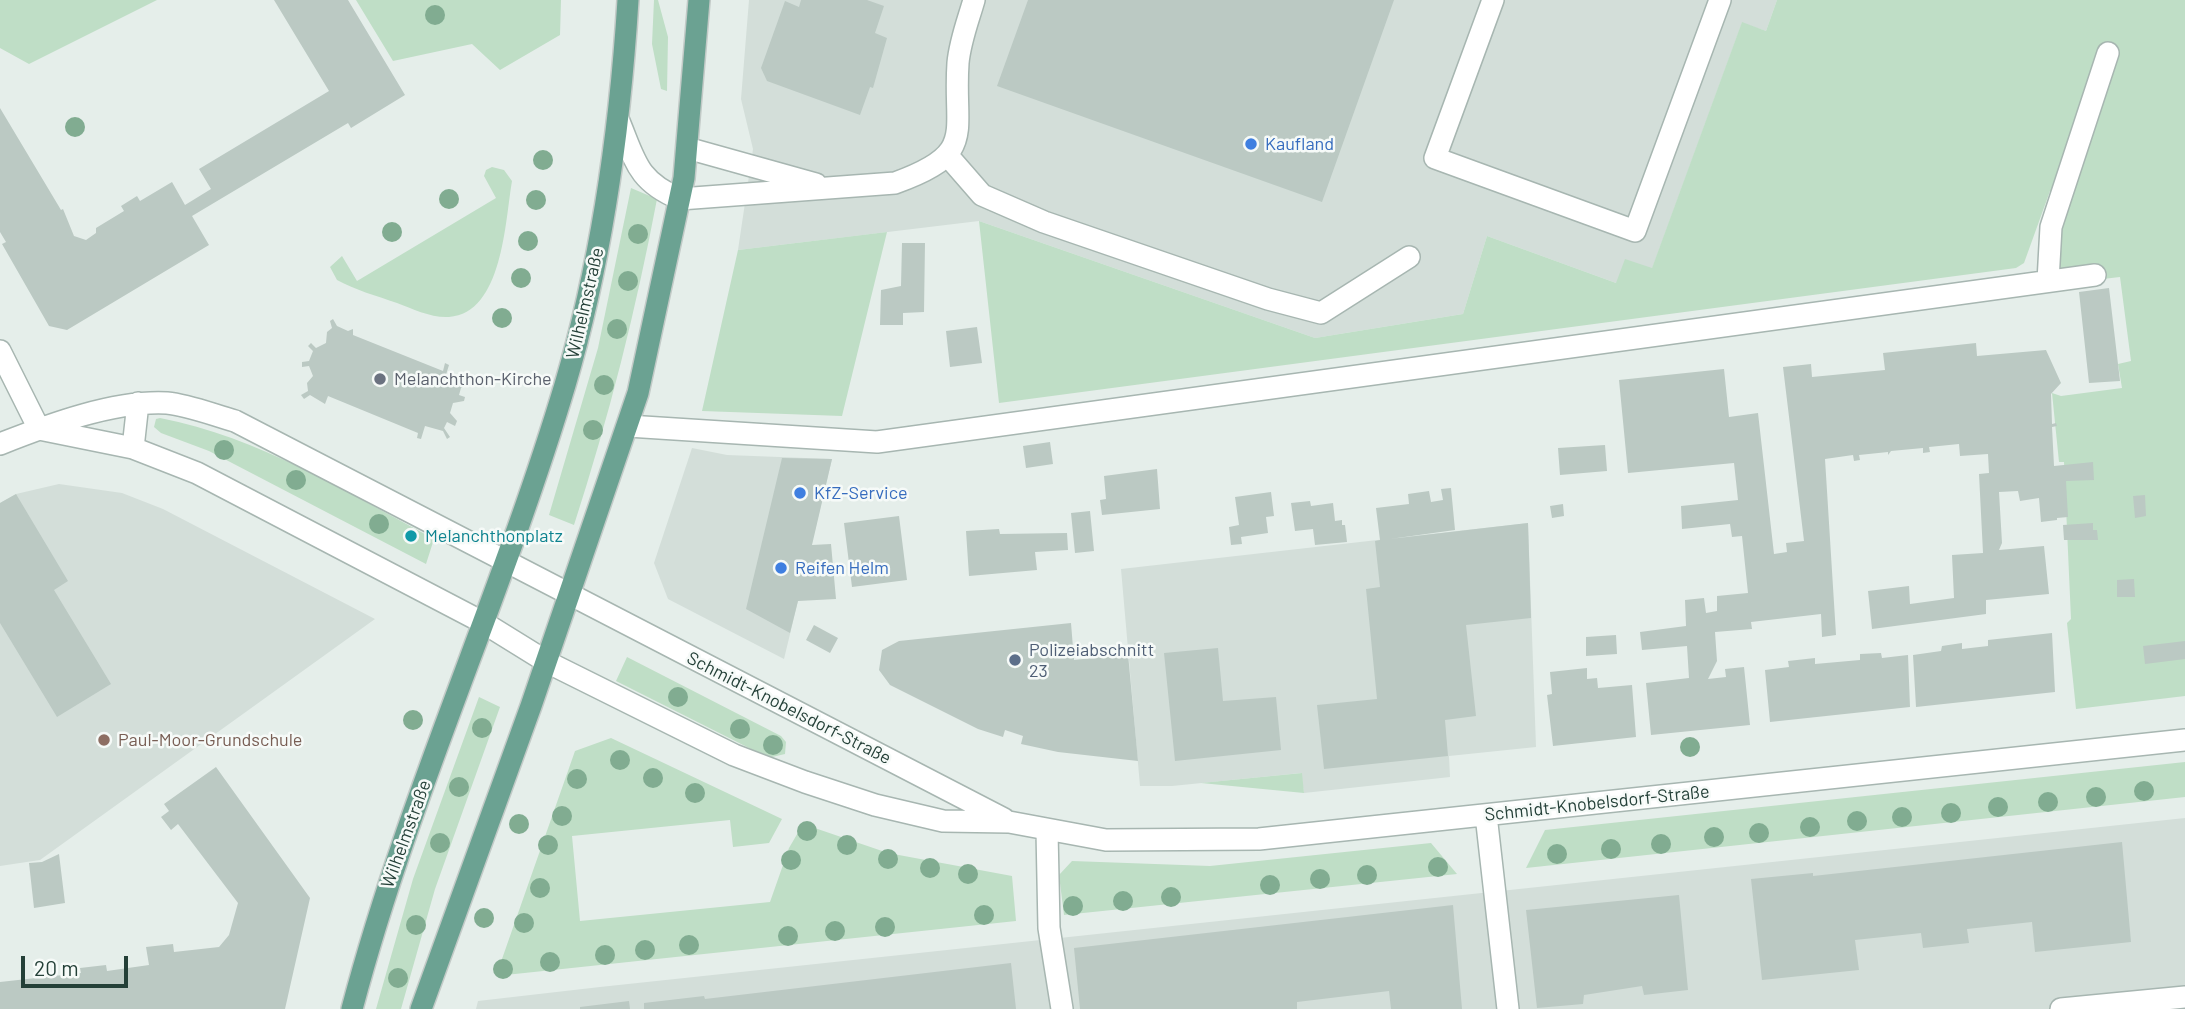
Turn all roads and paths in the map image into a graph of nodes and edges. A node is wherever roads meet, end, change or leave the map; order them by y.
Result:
1 (628, 0) edge
2 (699, 0) edge
3 (974, 0) edge
4 (1493, 0) edge
5 (1720, 0) edge
6 (2108, 54) dead end
7 (618, 119) junction
8 (687, 148) junction
9 (948, 156) junction
10 (832, 188) junction
11 (680, 199) junction
12 (1409, 257) dead end
13 (2095, 275) dead end
14 (2048, 281) junction
15 (0, 351) edge
16 (138, 403) junction
17 (628, 426) junction
18 (39, 429) junction
19 (0, 444) edge
20 (132, 448) junction
21 (506, 563) junction
22 (570, 595) junction
23 (484, 623) junction
24 (547, 662) junction
25 (2185, 740) edge
26 (1486, 815) junction
27 (1009, 822) junction
28 (1047, 831) junction
29 (2185, 997) edge
30 (352, 1009) edge
31 (421, 1009) edge
32 (1062, 1009) edge
33 (1508, 1009) edge
34 (2061, 1009) edge

1 - 7 main road, Wilhelmstraße
2 - 8 main road
3 - 9 street
4 - 5 street
6 - 14 street
7 - 11 street, Wilhelmstraße
7 - 21 main road, Wilhelmstraße
8 - 10 street
8 - 11 main road
9 - 10 street
9 - 12 street
10 - 11 street
11 - 17 main road
13 - 14 street
14 - 17 street
15 - 18 street
16 - 18 street
16 - 20 street
16 - 21 street
17 - 22 main road
18 - 19 street
18 - 20 street
20 - 23 street
21 - 22 street
21 - 23 main road, Wilhelmstraße
22 - 24 main road
22 - 27 street, Schmidt-Knobelsdorf-Straße
23 - 24 street
23 - 30 main road, Wilhelmstraße
24 - 27 street, Schmidt-Knobelsdorf-Straße
24 - 31 main road
25 - 26 street, Schmidt-Knobelsdorf-Straße
26 - 28 street, Schmidt-Knobelsdorf-Straße
26 - 33 street
27 - 28 street, Schmidt-Knobelsdorf-Straße
28 - 32 street
29 - 34 street

